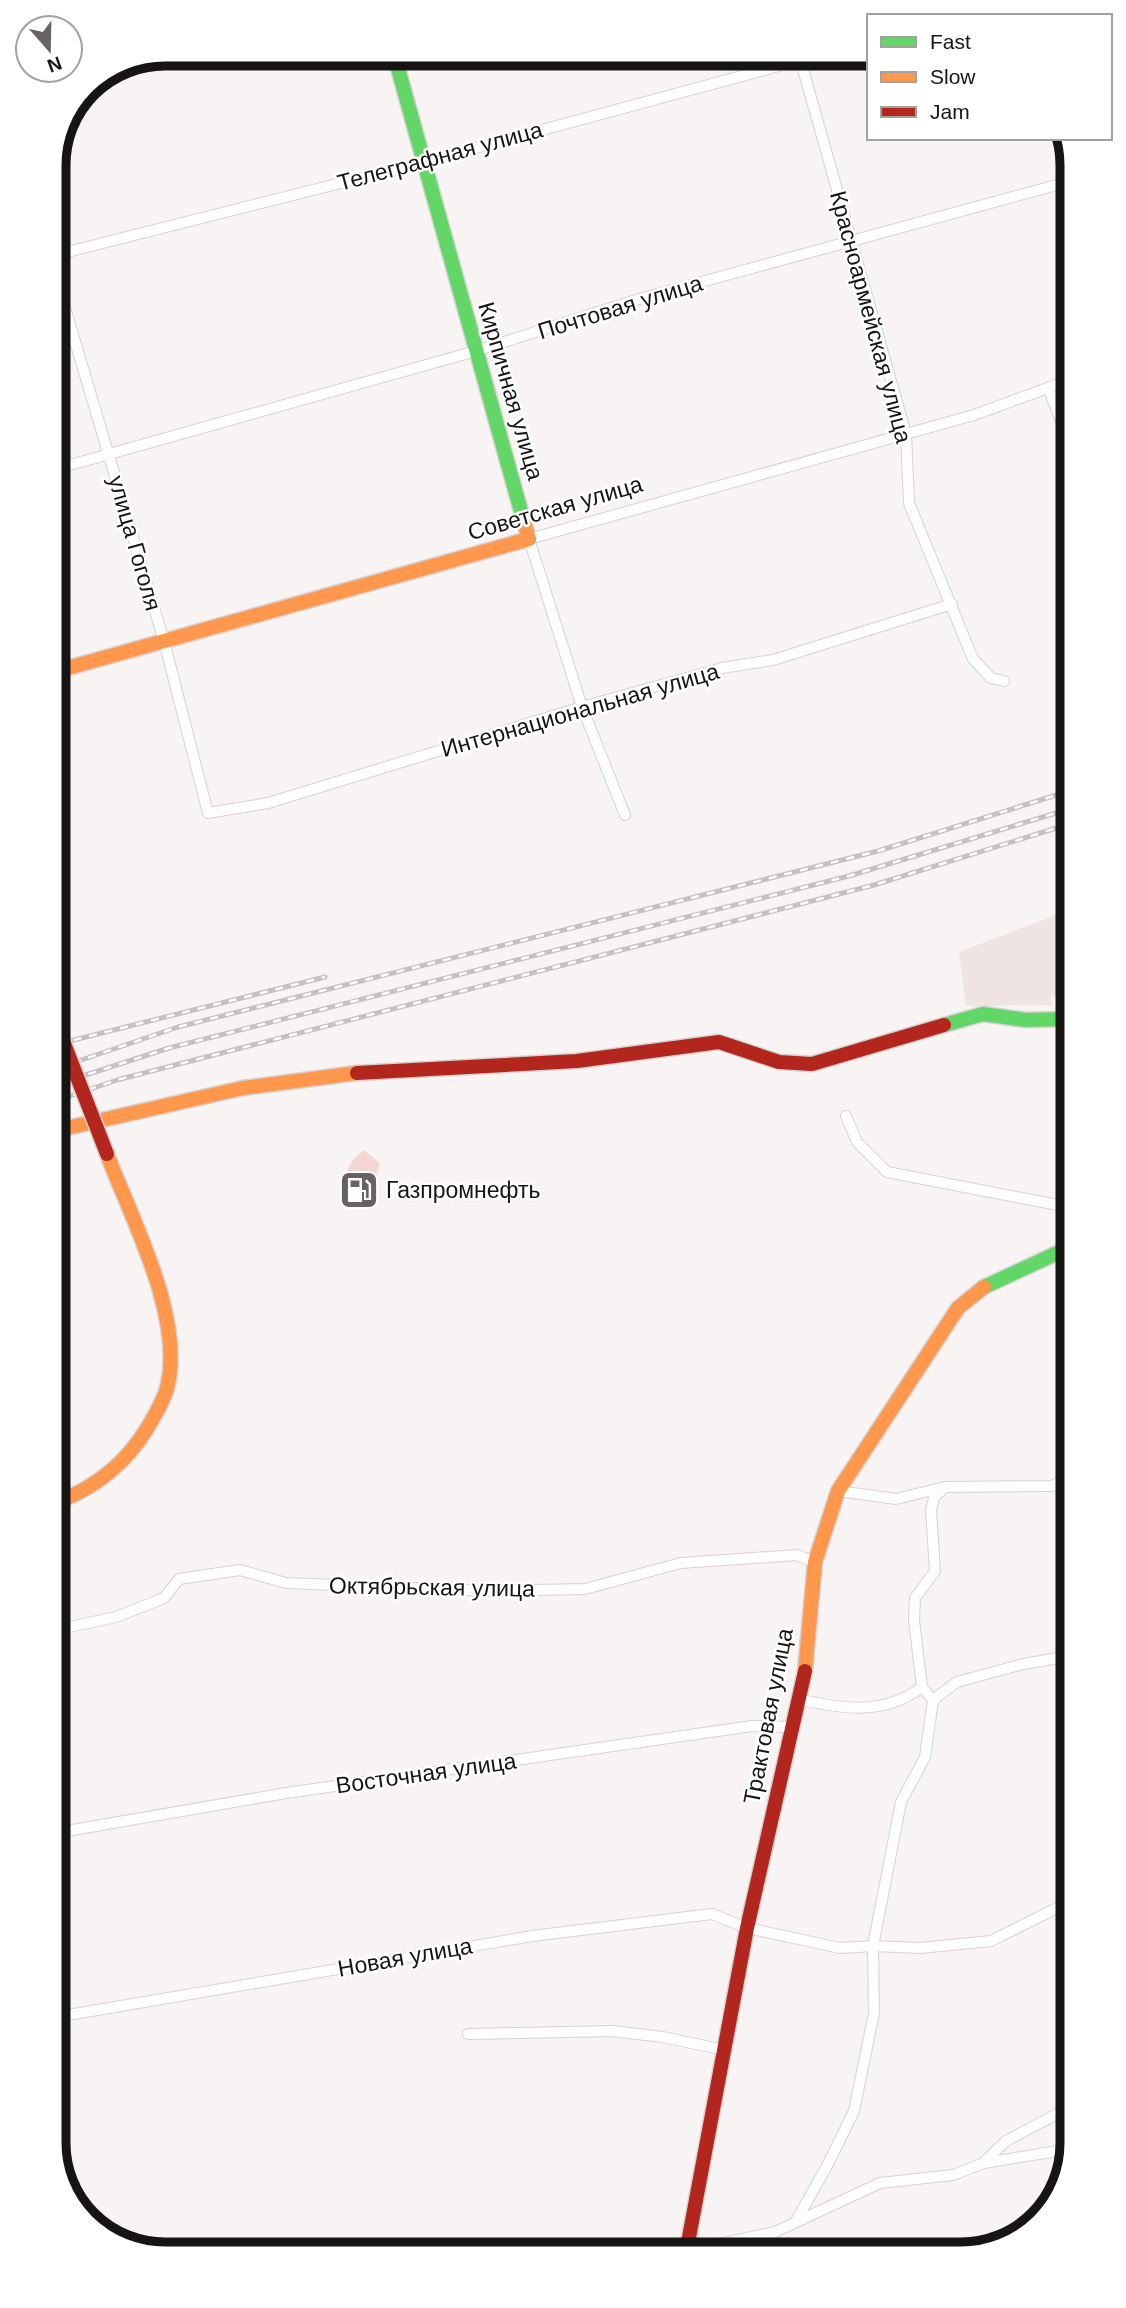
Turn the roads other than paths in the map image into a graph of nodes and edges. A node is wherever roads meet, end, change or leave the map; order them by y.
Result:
1 (397, 66) edge
2 (764, 67) edge
3 (802, 67) edge
4 (424, 162) junction
5 (1060, 184) edge
6 (852, 240) junction
7 (67, 252) edge
8 (67, 314) edge
9 (476, 351) junction
10 (1060, 384) edge
11 (1048, 388) junction
12 (1060, 418) edge
13 (906, 434) junction
14 (109, 454) junction
15 (67, 467) edge
16 (529, 539) junction
17 (950, 604) junction
18 (164, 641) junction
19 (67, 668) edge
20 (1004, 681) dead end
21 (582, 707) junction
22 (208, 813) joint
23 (625, 815) dead end
24 (1060, 1019) edge
25 (67, 1050) edge
26 (846, 1116) dead end
27 (67, 1128) edge
28 (1060, 1205) edge
29 (1060, 1252) edge
30 (1060, 1482) edge
31 (945, 1487) junction
32 (838, 1491) junction
33 (66, 1499) edge
34 (815, 1562) junction
35 (66, 1628) edge
36 (1060, 1658) edge
37 (922, 1687) junction
38 (798, 1699) junction
39 (933, 1700) junction
40 (792, 1727) junction
41 (66, 1831) edge
42 (1060, 1906) edge
43 (747, 1928) junction
44 (873, 1946) junction
45 (66, 2015) edge
46 (468, 2035) dead end
47 (724, 2050) junction
48 (1060, 2112) edge
49 (1059, 2150) edge
50 (984, 2162) junction
51 (796, 2221) junction
52 (689, 2242) edge
53 (732, 2242) edge

1 - 4 street, Кирпичная улица
2 - 4 street, Телеграфная улица
3 - 6 street, Красноармейская улица
4 - 7 street, Телеграфная улица
4 - 9 street, Кирпичная улица
5 - 6 street, Почтовая улица
6 - 9 street, Почтовая улица
6 - 13 street, Красноармейская улица
8 - 14 street, улица Гоголя
9 - 14 street, Почтовая улица
9 - 16 street, Кирпичная улица
10 - 11 street, Советская улица
11 - 12 street
11 - 13 street, Советская улица
13 - 16 street, Советская улица
13 - 17 street, Красноармейская улица
14 - 15 street, Почтовая улица
14 - 18 street, улица Гоголя
16 - 18 street, Советская улица
16 - 21 street, Кирпичная улица
17 - 20 street, Красноармейская улица
17 - 21 street, Интернациональная улица
18 - 19 street, Советская улица
18 - 22 street, улица Гоголя
21 - 22 street, Интернациональная улица
21 - 23 street, Кирпичная улица
24 - 27 street
25 - 33 street, bridge
26 - 28 street
29 - 32 street, Трактовая улица
30 - 31 street
31 - 32 street
31 - 37 street
32 - 34 street, Трактовая улица
34 - 35 street, Октябрьская улица
34 - 38 street, Трактовая улица
36 - 39 street
37 - 38 street
37 - 39 street
38 - 40 street, Трактовая улица
39 - 44 street
40 - 41 street, Восточная улица
40 - 43 street, Трактовая улица
42 - 44 street, Новая улица
43 - 44 street, Новая улица
43 - 45 street, Новая улица
43 - 47 street, Трактовая улица
44 - 51 street
46 - 47 street
47 - 52 street, Трактовая улица
48 - 50 street
49 - 50 street
50 - 51 street
51 - 53 street

